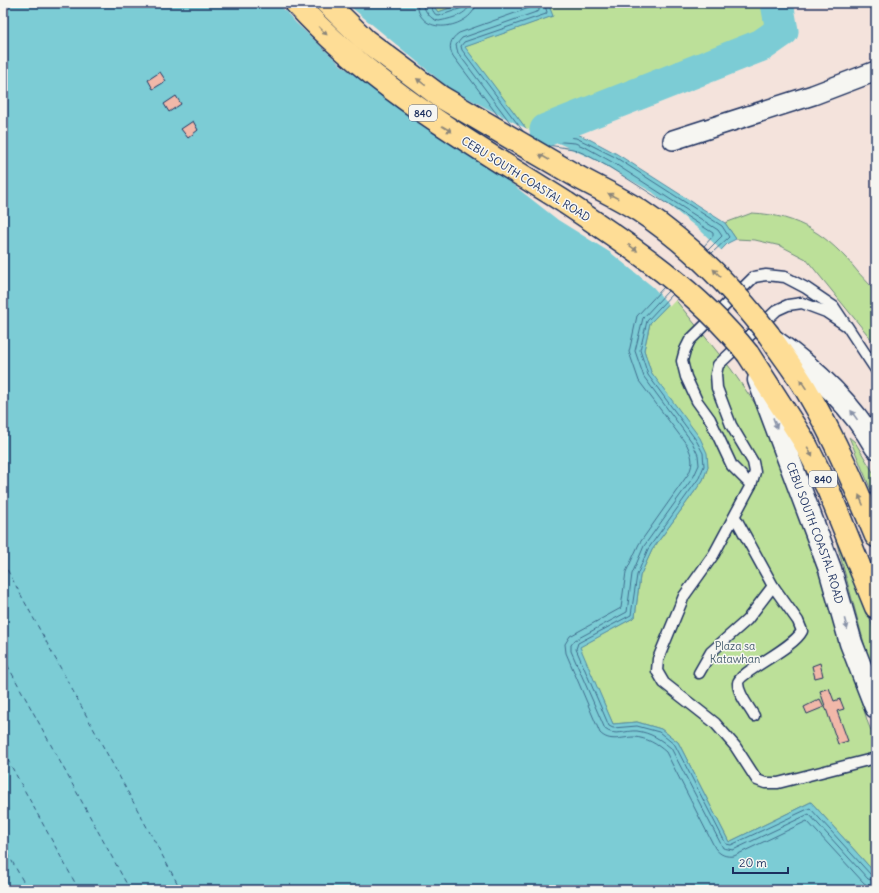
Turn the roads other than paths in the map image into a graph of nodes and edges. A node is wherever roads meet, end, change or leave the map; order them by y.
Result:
1 (296, 3) edge
2 (327, 3) edge
3 (876, 71) edge
4 (673, 140) dead end
5 (847, 326) junction
6 (771, 337) junction
7 (750, 357) junction
8 (876, 370) edge
9 (876, 447) edge
10 (751, 485) junction
11 (734, 517) junction
12 (876, 536) edge
13 (773, 586) junction
14 (876, 607) edge
15 (699, 673) dead end
16 (876, 707) edge
17 (754, 716) dead end
18 (876, 758) edge

1 -> 7 highway, CEBU SOUTH COASTAL ROAD / 840, bridge
6 -> 2 highway, 840, bridge
3 - 4 street
5 - 8 lane
5 - 10 lane
5 - 10 lane
9 -> 6 main road
12 -> 6 highway, 840
7 -> 14 highway, CEBU SOUTH COASTAL ROAD / 840
7 -> 16 main road, CEBU SOUTH COASTAL ROAD
10 - 11 lane
11 - 13 lane
11 - 18 lane
13 - 15 lane
13 - 17 lane

